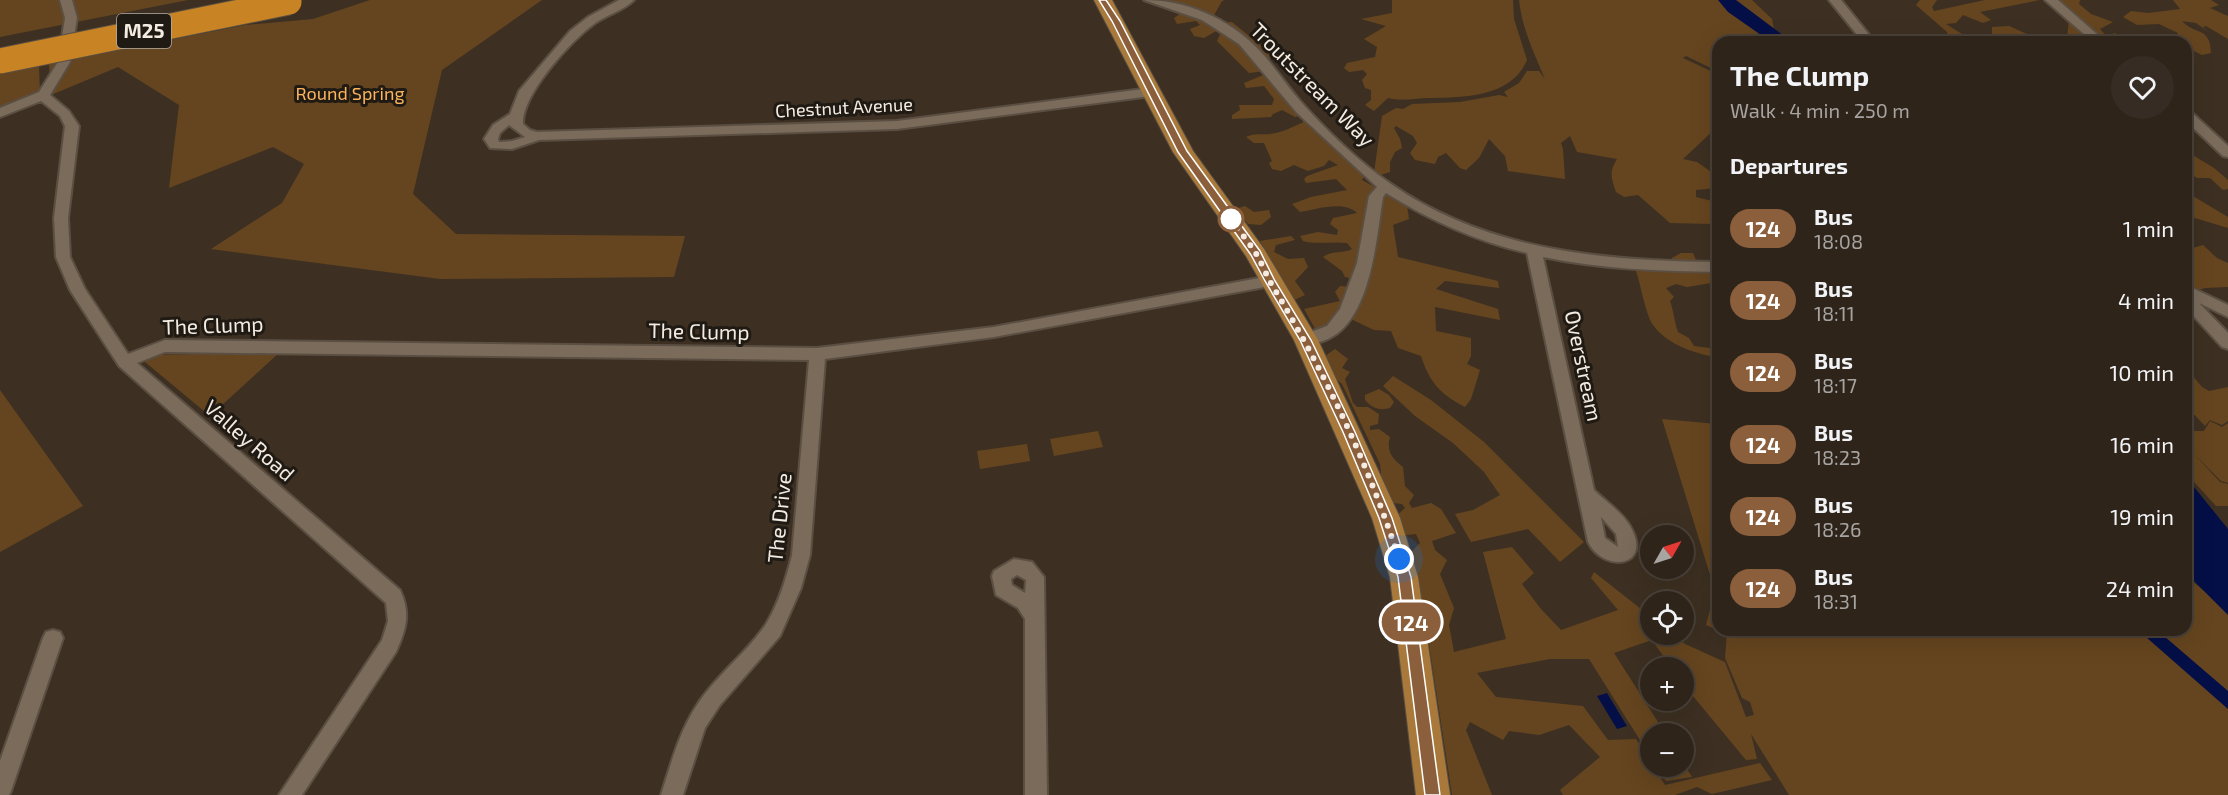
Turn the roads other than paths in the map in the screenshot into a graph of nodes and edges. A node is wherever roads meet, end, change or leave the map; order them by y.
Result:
1 (66, 0) edge
2 (232, 0) edge
3 (628, 0) edge
4 (1103, 0) edge
5 (1150, 0) edge
6 (1835, 0) edge
7 (2051, 0) edge
8 (289, 2) dead end
9 (1864, 36) edge
10 (2093, 36) edge
11 (0, 46) edge
12 (0, 61) edge
13 (1151, 92) junction
14 (44, 95) junction
15 (0, 113) edge
16 (516, 116) junction
17 (2192, 121) edge
18 (537, 136) junction
19 (2228, 153) edge
20 (1385, 186) junction
21 (1534, 251) junction
22 (1712, 267) edge
23 (1270, 281) junction
24 (2192, 293) edge
25 (2192, 305) edge
26 (2227, 311) edge
27 (1306, 340) junction
28 (2228, 343) edge
29 (817, 354) junction
30 (125, 362) junction
31 (1585, 491) dead end
32 (1035, 582) junction
33 (1010, 594) junction
34 (1034, 617) junction
35 (53, 638) dead end
36 (0, 791) edge
37 (290, 795) edge
38 (672, 795) edge
39 (1036, 795) edge
40 (1433, 795) edge

1 - 14 street
2 - 11 highway, M25
3 - 16 street, Chestnut Avenue
4 - 13 main road
5 - 20 street, Troutstream Way
6 - 9 street
7 - 10 street
8 - 12 highway, M25, bridge
13 - 18 street, Chestnut Avenue
13 - 23 main road
14 - 15 street
14 - 30 street, Valley Road
16 - 18 street
16 - 18 street, Chestnut Avenue
17 - 19 street
20 - 21 street, Troutstream Way
20 - 27 street
21 - 22 street, Troutstream Way
21 - 31 street, Overstream
23 - 27 main road
23 - 29 street, The Clump
24 - 26 street
25 - 28 street
27 - 40 main road
29 - 30 street, The Clump
29 - 38 street, The Drive
30 - 37 street, Valley Road
32 - 33 street
32 - 33 street
32 - 34 street
33 - 34 street
34 - 39 street
35 - 36 street

